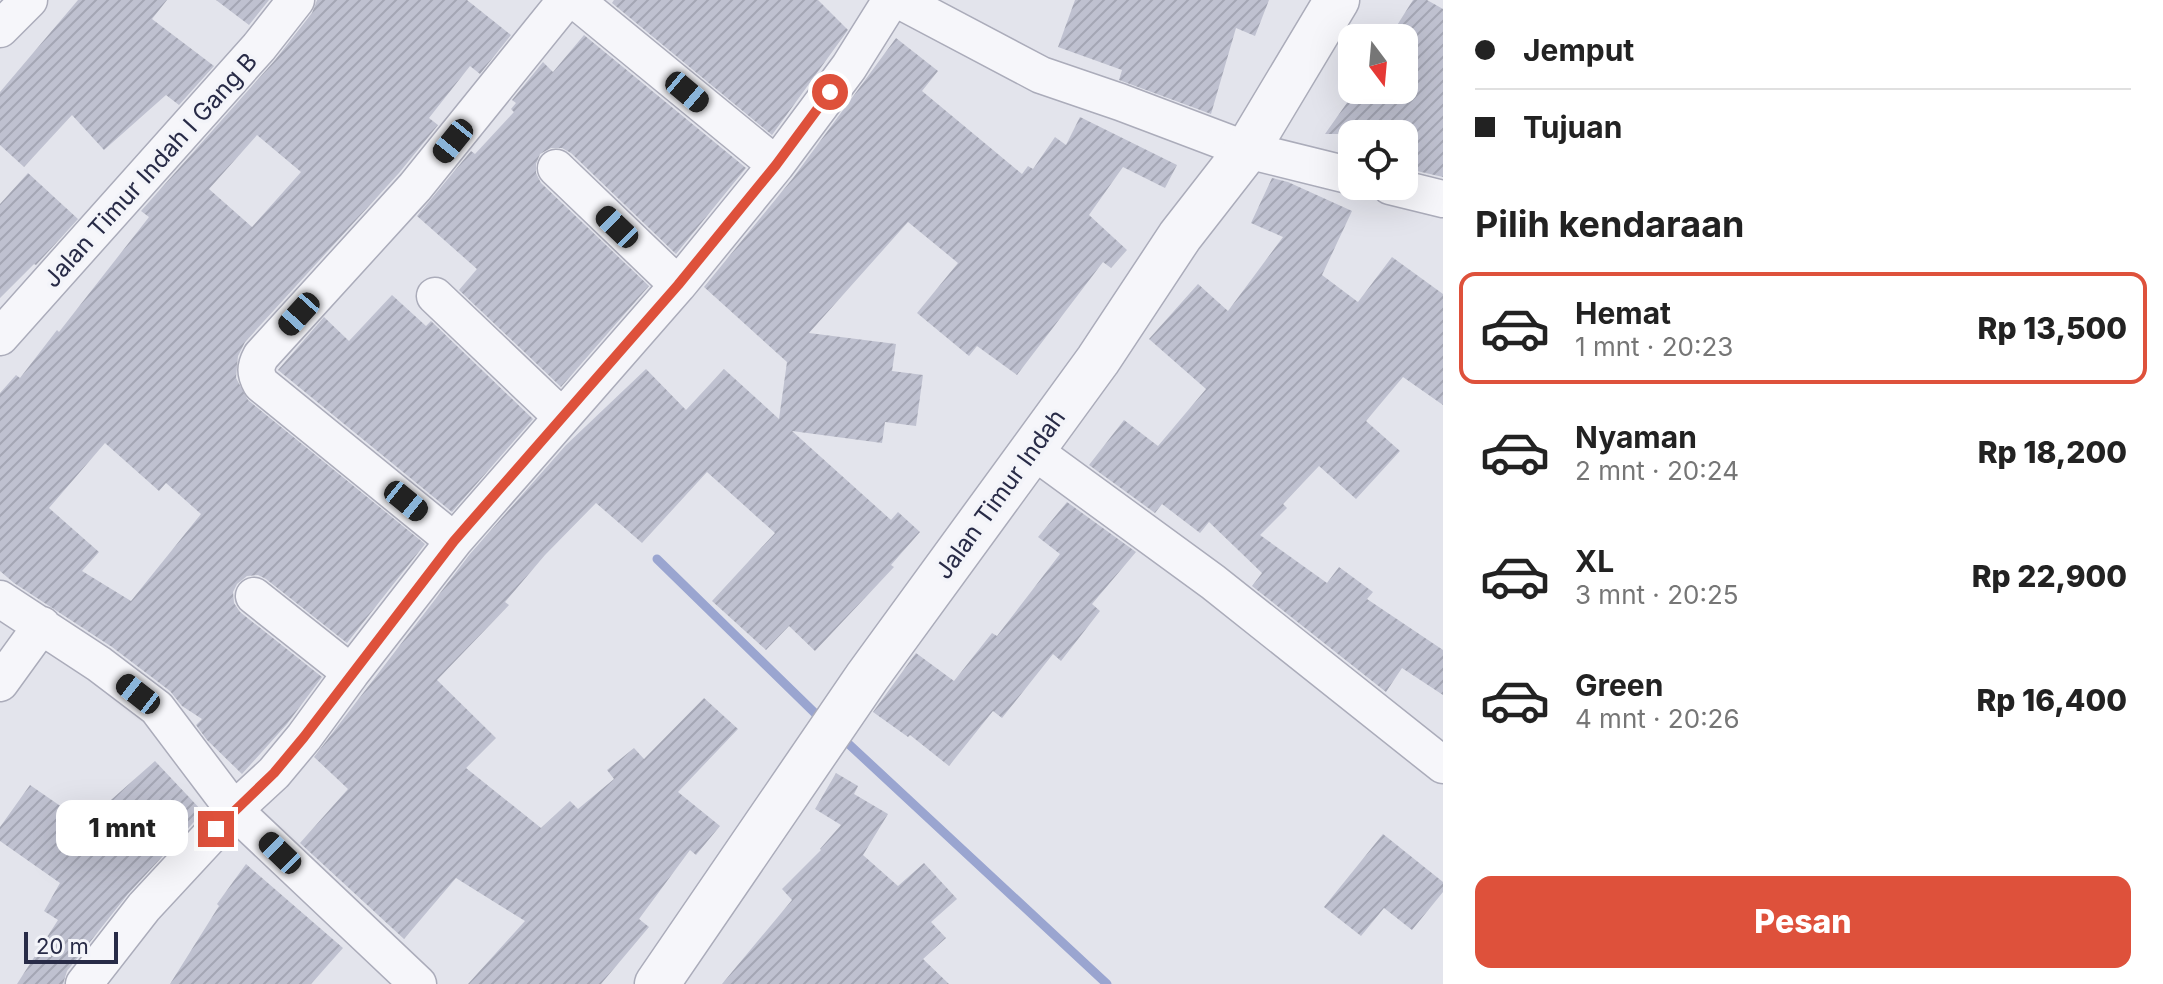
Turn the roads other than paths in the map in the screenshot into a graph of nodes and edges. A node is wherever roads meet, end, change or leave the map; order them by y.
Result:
1 (29, 0) edge
2 (296, 0) edge
3 (566, 0) edge
4 (575, 0) edge
5 (891, 0) edge
6 (899, 0) edge
7 (1337, 0) edge
8 (0, 29) edge
9 (1247, 150) junction
10 (776, 165) junction
11 (556, 168) dead end
12 (1338, 173) edge
13 (1418, 193) edge
14 (1443, 199) edge
15 (678, 285) junction
16 (435, 296) dead end
17 (0, 337) edge
18 (561, 416) junction
19 (1031, 449) junction
20 (454, 541) junction
21 (254, 596) dead end
22 (0, 599) edge
23 (42, 625) junction
24 (351, 673) junction
25 (0, 683) edge
26 (1443, 765) edge
27 (234, 810) junction
28 (84, 984) edge
29 (418, 984) edge
30 (657, 984) edge

1 - 8 street
2 - 17 street, Jalan Timur Indah I Gang B
3 - 20 street
4 - 10 street
5 - 10 street
6 - 9 street
7 - 9 street, Jalan Timur Indah
9 - 12 street
9 - 19 street, Jalan Timur Indah
10 - 15 street
11 - 15 street
13 - 14 street
15 - 18 street
16 - 18 street
18 - 20 street
19 - 26 street
19 - 30 street, Jalan Timur Indah
20 - 24 street
21 - 24 street
22 - 23 street
23 - 25 street
23 - 27 street
24 - 27 street
27 - 28 street
27 - 29 street

